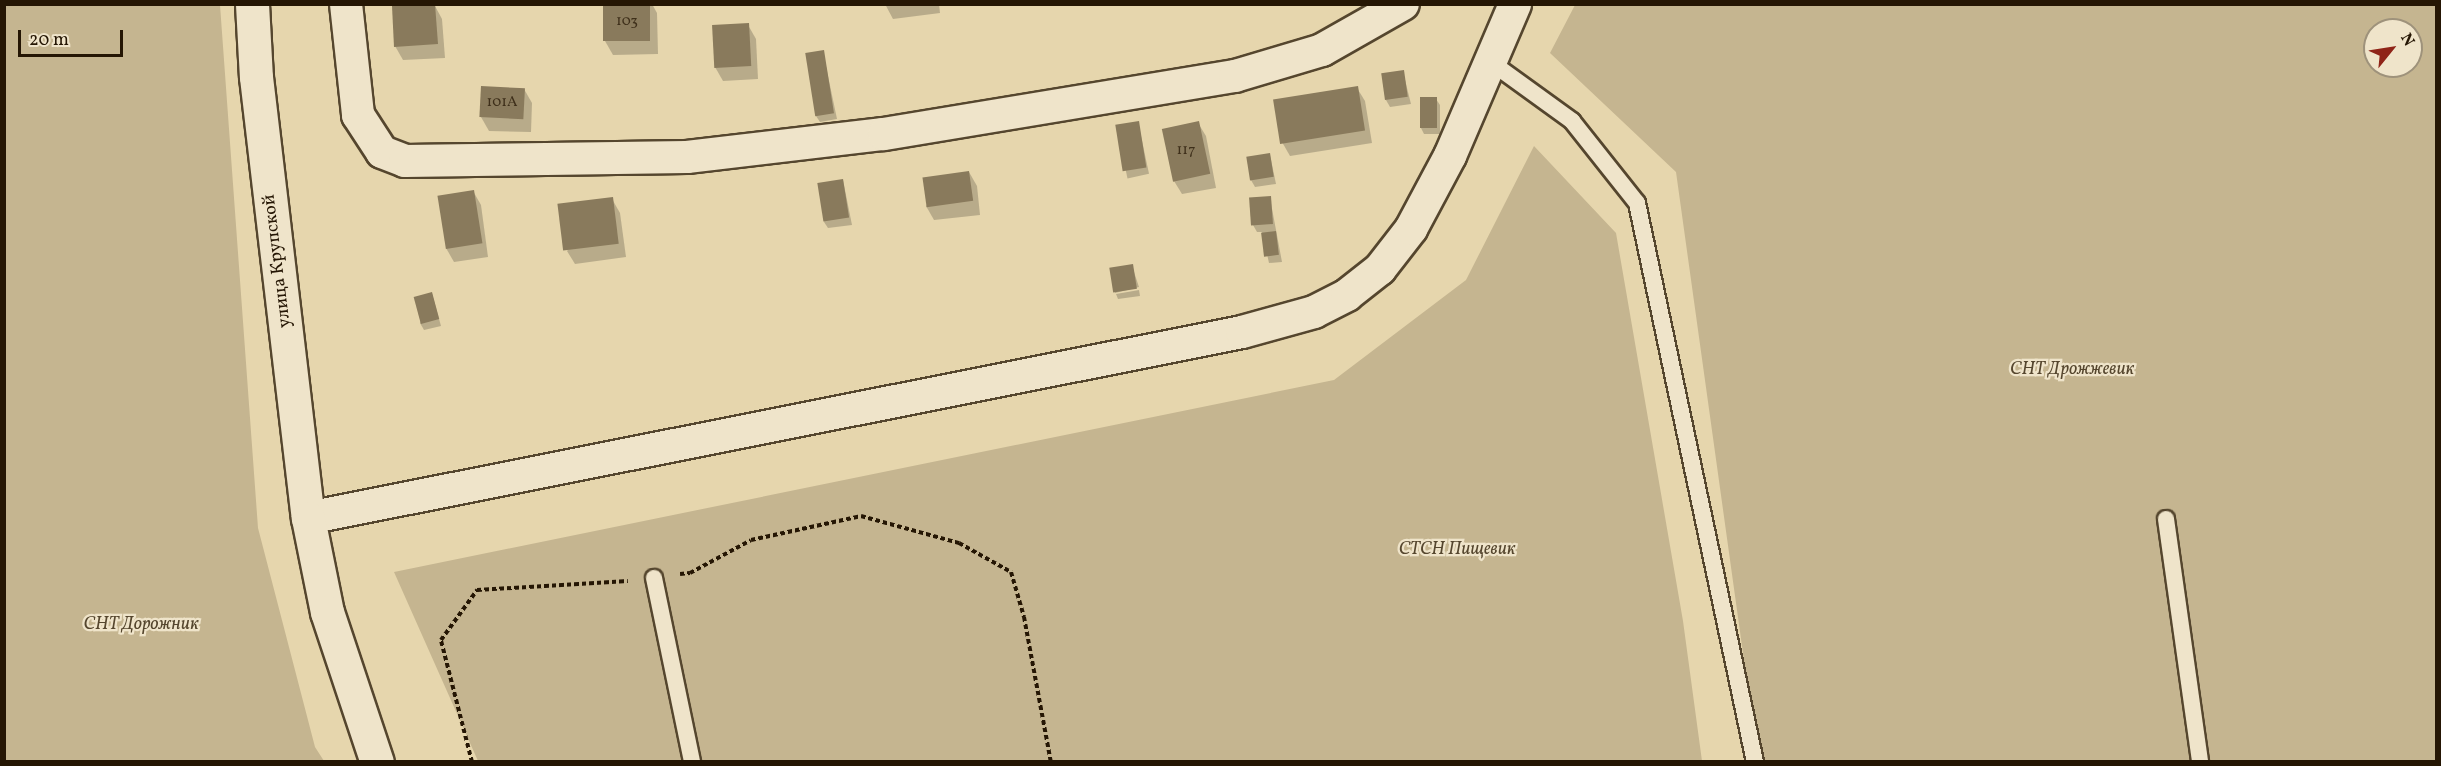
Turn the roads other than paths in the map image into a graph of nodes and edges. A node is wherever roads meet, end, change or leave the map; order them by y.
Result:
1 (252, 4) edge
2 (346, 4) edge
3 (1403, 4) edge
4 (1515, 4) edge
5 (1492, 63) junction
6 (308, 518) junction
7 (2166, 519) dead end
8 (654, 578) road end
9 (377, 762) edge
10 (692, 762) edge
11 (1755, 762) edge
12 (2200, 762) edge

1 - 6 street, улица Крупской
2 - 3 street
4 - 5 street
5 - 6 street
5 - 11 lane
6 - 9 street, улица Крупской
7 - 12 lane
8 - 10 lane

